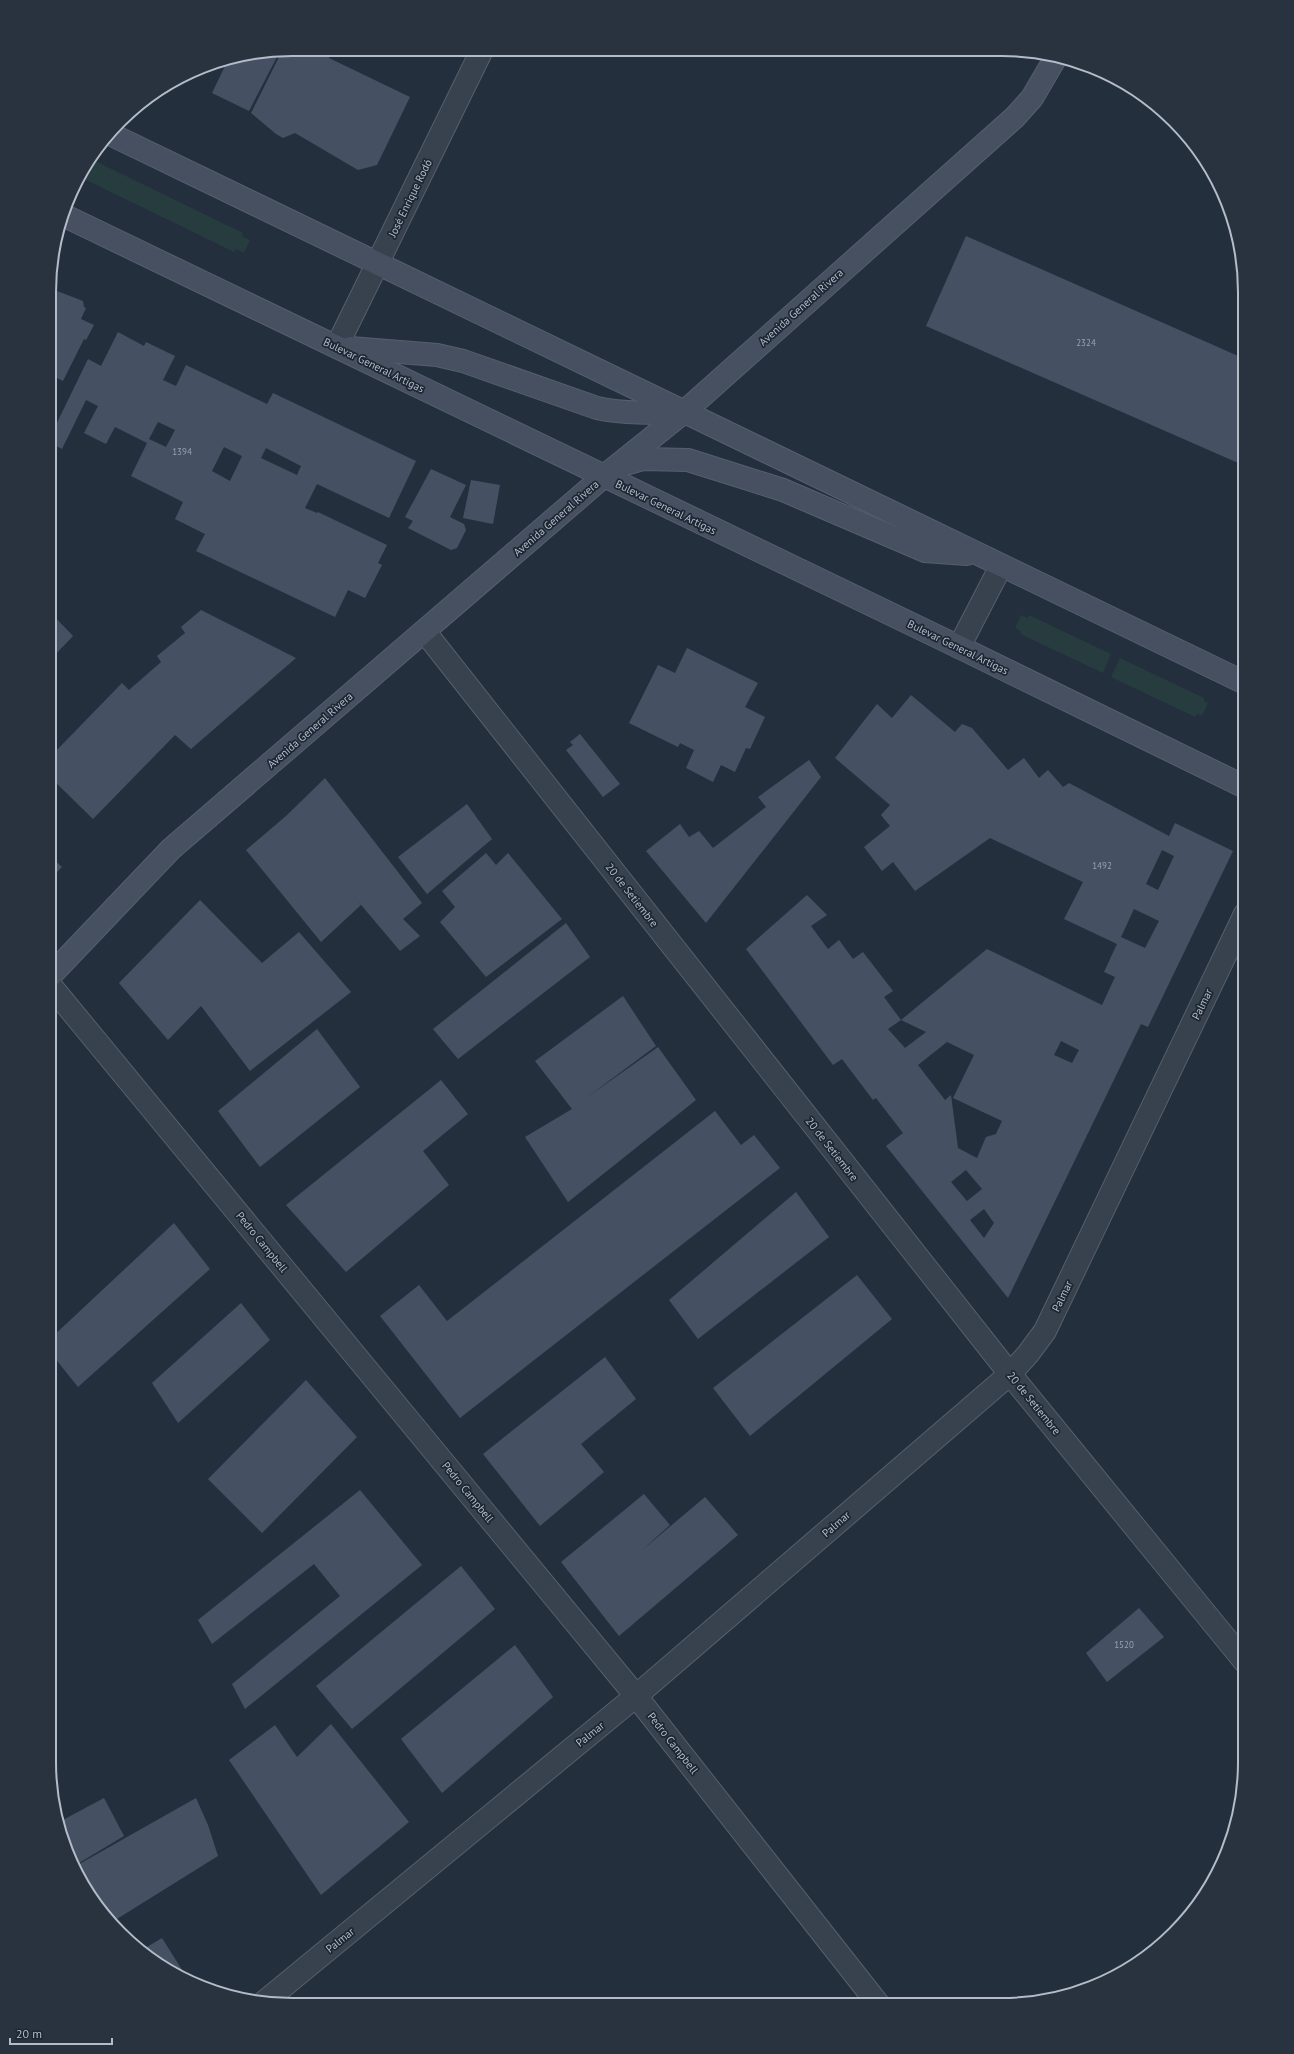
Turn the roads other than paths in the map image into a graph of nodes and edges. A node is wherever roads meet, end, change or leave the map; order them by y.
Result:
1 (479, 56) edge
2 (1053, 62) edge
3 (115, 137) edge
4 (68, 218) edge
5 (378, 264) junction
6 (337, 346) junction
7 (684, 412) junction
8 (603, 477) junction
9 (978, 555) junction
10 (1000, 566) junction
11 (425, 632) junction
12 (959, 647) junction
13 (1238, 680) edge
14 (1238, 784) edge
15 (1238, 929) edge
16 (56, 970) edge
17 (56, 992) edge
18 (1010, 1374) junction
19 (1238, 1655) edge
20 (636, 1696) junction
21 (271, 1997) edge
22 (873, 1998) edge

1 - 5 street, José Enrique Rodó
2 - 7 main road, Avenida General Rivera
3 - 5 main road
4 - 6 main road, Bulevar General Artigas
5 - 6 street, José Enrique Rodó
5 - 7 main road
6 - 7 main road
6 - 8 main road, Bulevar General Artigas
7 - 8 main road, Avenida General Rivera
7 - 9 main road
8 - 9 main road
8 - 11 main road, Avenida General Rivera
8 - 12 main road, Bulevar General Artigas
9 - 10 main road
10 - 12 street
10 - 13 main road
11 - 16 main road, Avenida General Rivera
11 - 18 street, 20 de Setiembre
12 - 14 main road, Bulevar General Artigas
15 - 18 street, Palmar
17 - 20 street, Pedro Campbell
18 - 19 street, 20 de Setiembre
18 - 20 street, Palmar
20 - 21 street, Palmar
20 - 22 street, Pedro Campbell

